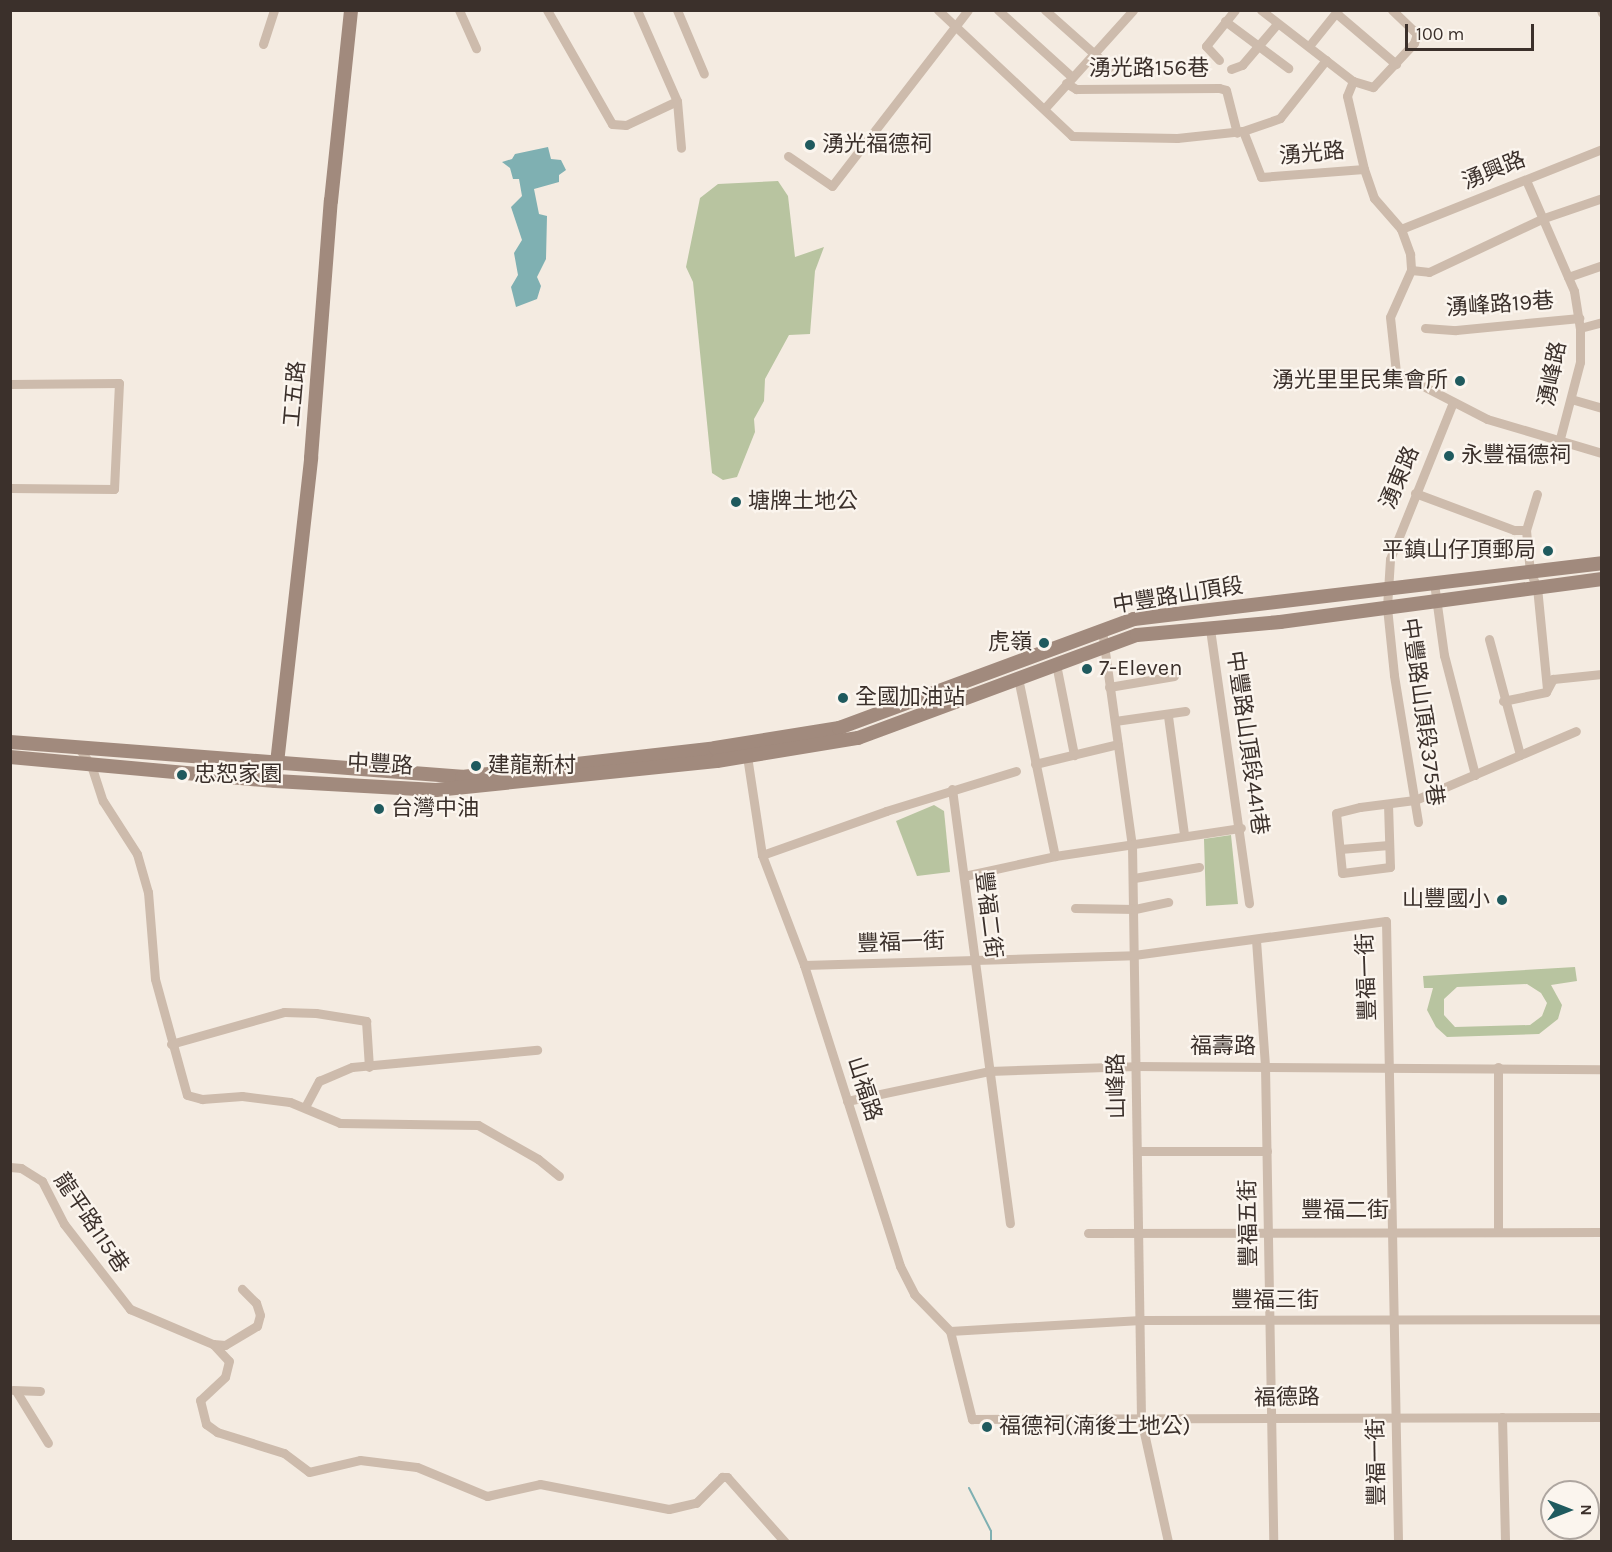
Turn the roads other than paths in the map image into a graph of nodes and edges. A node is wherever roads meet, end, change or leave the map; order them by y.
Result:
1 (274, 10) edge
2 (351, 10) edge
3 (459, 10) edge
4 (547, 10) edge
5 (637, 10) edge
6 (677, 10) edge
7 (938, 10) edge
8 (968, 10) edge
9 (998, 10) edge
10 (1045, 10) edge
11 (1132, 10) edge
12 (1235, 10) edge
13 (1261, 10) edge
14 (1392, 10) edge
15 (1337, 12) edge
16 (1225, 21) junction
17 (1277, 24) junction
18 (957, 28) junction
19 (263, 44) dead end
20 (1257, 44) junction
21 (1310, 46) junction
22 (476, 48) dead end
23 (1094, 53) junction
24 (1219, 60) dead end
25 (1326, 60) junction
26 (1395, 64) junction
27 (1109, 67) dead end
28 (1288, 68) dead end
29 (1230, 69) dead end
30 (704, 74) dead end
31 (1069, 80) junction
32 (1353, 81) junction
33 (677, 101) junction
34 (1044, 109) junction
35 (1240, 132) junction
36 (681, 148) dead end
37 (1602, 149) edge
38 (788, 156) dead end
39 (1364, 169) junction
40 (1526, 180) junction
41 (1602, 198) edge
42 (1544, 218) junction
43 (1401, 229) junction
44 (1602, 265) edge
45 (1411, 270) junction
46 (1568, 277) junction
47 (1602, 322) edge
48 (1580, 323) junction
49 (1425, 328) dead end
50 (10, 384) edge
51 (1571, 399) junction
52 (1453, 402) junction
53 (1602, 408) edge
54 (1559, 442) junction
55 (1602, 453) edge
56 (10, 488) edge
57 (1415, 493) junction
58 (1537, 494) dead end
59 (1526, 530) junction
60 (1602, 563) edge
61 (1530, 572) junction
62 (1602, 579) edge
63 (1434, 583) junction
64 (1537, 587) junction
65 (1390, 588) junction
66 (1436, 600) junction
67 (1387, 607) junction
68 (1210, 629) junction
69 (1102, 630) junction
70 (1489, 639) dead end
71 (1103, 648) junction
72 (1056, 664) junction
73 (1602, 674) edge
74 (1174, 676) dead end
75 (1018, 678) junction
76 (1109, 687) junction
77 (1547, 689) junction
78 (1503, 701) junction
79 (1185, 711) dead end
80 (1168, 716) junction
81 (1115, 721) junction
82 (1576, 731) dead end
83 (10, 741) edge
84 (742, 743) joint
85 (1118, 744) junction
86 (78, 747) junction
87 (1074, 755) junction
88 (1520, 755) junction
89 (747, 756) junction
90 (10, 757) edge
91 (1035, 764) junction
92 (91, 765) junction
93 (276, 765) junction
94 (1016, 771) dead end
95 (1475, 775) junction
96 (275, 781) junction
97 (406, 781) junction
98 (952, 789) junction
99 (1415, 800) junction
100 (1388, 804) junction
101 (1418, 822) dead end
102 (1241, 828) junction
103 (1184, 835) junction
104 (1132, 845) junction
105 (1389, 845) junction
106 (1340, 849) junction
107 (762, 855) junction
108 (1055, 856) junction
109 (1199, 867) dead end
110 (964, 876) junction
111 (1134, 878) junction
112 (1168, 902) dead end
113 (1249, 903) dead end
114 (1075, 908) dead end
115 (1135, 909) junction
116 (1256, 940) junction
117 (1134, 955) junction
118 (974, 960) junction
119 (804, 965) junction
120 (171, 1044) junction
121 (537, 1050) dead end
122 (1136, 1066) junction
123 (1265, 1066) junction
124 (369, 1067) junction
125 (1389, 1067) junction
126 (1498, 1067) junction
127 (1602, 1069) edge
128 (989, 1071) junction
129 (847, 1101) junction
130 (305, 1107) junction
131 (1138, 1151) junction
132 (1267, 1151) junction
133 (10, 1167) edge
134 (559, 1176) dead end
135 (1010, 1223) dead end
136 (1269, 1230) junction
137 (1139, 1231) junction
138 (1392, 1231) junction
139 (1498, 1231) junction
140 (1602, 1232) edge
141 (1088, 1233) dead end
142 (242, 1289) dead end
143 (1602, 1318) edge
144 (1393, 1319) junction
145 (1141, 1320) junction
146 (1270, 1320) junction
147 (950, 1331) junction
148 (213, 1344) junction
149 (13, 1390) edge
150 (40, 1391) dead end
151 (1395, 1417) junction
152 (1502, 1417) junction
153 (1602, 1417) edge
154 (1271, 1418) junction
155 (972, 1419) joint
156 (1141, 1419) junction
157 (48, 1443) dead end
158 (785, 1542) edge
159 (1168, 1542) edge
160 (1274, 1542) edge
161 (1398, 1542) edge
162 (1505, 1542) edge

1 - 19 street
2 - 93 main road, 工五路
3 - 22 street
4 - 33 street
5 - 33 street
6 - 30 street
7 - 18 street
8 - 18 street
9 - 31 street
10 - 23 street
11 - 23 street
12 - 16 street
13 - 17 street
14 - 26 street
15 - 21 street
15 - 26 street
16 - 20 street
16 - 24 street
17 - 20 street
17 - 21 street
18 - 34 street
18 - 38 street
20 - 28 street
20 - 29 street
21 - 25 street
23 - 27 street
23 - 31 street
25 - 32 street
25 - 35 street
26 - 32 street
31 - 34 street
31 - 35 street, 湧光路156巷
32 - 39 street
33 - 36 street
34 - 35 street
35 - 39 street, 湧光路
37 - 40 street, 湧興路
39 - 43 street, 湧光路
40 - 42 street, 湧峰路
40 - 43 street, 湧興路
41 - 42 street
42 - 45 street
42 - 46 street, 湧峰路
43 - 45 street, 湧光路
44 - 46 street
45 - 52 street
46 - 48 street, 湧峰路
47 - 48 street, 湧峰路19巷
48 - 49 street, 湧峰路19巷
48 - 51 street, 湧峰路
50 - 56 street
51 - 53 street
51 - 54 street, 湧峰路
52 - 54 street
52 - 57 street, 湧東路
54 - 55 street
57 - 59 street
57 - 65 street, 湧東路
58 - 59 street
59 - 61 street
60 - 61 main road, 中豐路山頂段
61 - 63 main road, 中豐路山頂段
61 - 64 street
62 - 64 main road, 中豐路山頂段
63 - 65 main road, 中豐路山頂段
63 - 66 street
64 - 66 main road, 中豐路山頂段
64 - 77 street
65 - 67 street, 湧東路
65 - 69 main road, 中豐路山頂段
66 - 67 main road, 中豐路山頂段
66 - 95 street
67 - 68 main road, 中豐路山頂段
67 - 99 street, 中豐路山頂段375巷
68 - 71 main road, 中豐路山頂段
68 - 102 street, 中豐路山頂段441巷
69 - 71 street, 山峰路
69 - 84 main road, 中豐路山頂段
70 - 78 street
71 - 72 main road, 中豐路山頂段
71 - 76 street, 山峰路
72 - 75 main road, 中豐路山頂段
72 - 87 street
73 - 77 street
74 - 76 street
75 - 89 main road, 中豐路山頂段
75 - 91 street
76 - 81 street, 山峰路
77 - 78 street
78 - 88 street
79 - 80 street
80 - 81 street
80 - 103 street
81 - 85 street, 山峰路
82 - 88 street
83 - 86 main road, 中豐路
84 - 97 main road, 中豐路
85 - 87 street
85 - 104 street, 山峰路
86 - 92 street
86 - 93 main road, 中豐路
87 - 91 street
88 - 95 street
89 - 97 main road, 中豐路
89 - 107 street, 山福路
90 - 92 main road, 中豐路
91 - 108 street
92 - 96 main road, 中豐路
92 - 120 street
93 - 96 main road, 工五路
93 - 97 main road, 中豐路
94 - 98 street
95 - 99 street
96 - 97 main road, 中豐路
98 - 107 street
98 - 110 street, 豐福二街
99 - 100 street
99 - 101 street, 中豐路山頂段375巷
100 - 105 street
100 - 106 street
102 - 103 street
102 - 113 street, 中豐路山頂段441巷
103 - 104 street
104 - 108 street
104 - 111 street, 山峰路
105 - 106 street
105 - 106 street
107 - 119 street, 山福路
108 - 110 street
109 - 111 street
110 - 118 street, 豐福二街
111 - 115 street, 山峰路
112 - 115 street
114 - 115 street
115 - 117 street, 山峰路
116 - 117 street, 豐福一街
116 - 123 street, 豐福五街
116 - 125 street, 豐福一街
117 - 118 street, 豐福一街
117 - 122 street, 山峰路
118 - 119 street, 豐福一街
118 - 128 street, 豐福二街
119 - 129 street, 山福路
120 - 124 street
120 - 130 street
121 - 124 street
122 - 123 street, 福壽路
122 - 128 street, 福壽路
122 - 131 street, 山峰路
123 - 125 street, 福壽路
123 - 132 street, 豐福五街
124 - 130 street
125 - 126 street, 福壽路
125 - 138 street, 豐福一街
126 - 127 street, 福壽路
126 - 139 street
128 - 129 street, 福壽路
128 - 135 street, 豐福二街
129 - 147 street, 山福路
130 - 134 street
131 - 132 street
131 - 137 street, 山峰路
132 - 136 street, 豐福五街
133 - 148 street, 龍平路115巷
136 - 137 street, 豐福二街
136 - 138 street, 豐福二街
136 - 146 street, 豐福五街
137 - 141 street, 豐福二街
137 - 145 street, 山峰路
138 - 139 street, 豐福二街
138 - 144 street, 豐福一街
139 - 140 street, 豐福二街
142 - 148 street
143 - 144 street, 豐福三街
144 - 146 street, 豐福三街
144 - 151 street, 豐福一街
145 - 146 street, 豐福三街
145 - 147 street, 豐福三街
145 - 156 street, 山峰路
146 - 154 street, 豐福五街
147 - 155 street, 山福路
148 - 158 street
149 - 150 street
149 - 157 street
151 - 152 street, 福德路
151 - 154 street, 福德路
151 - 161 street, 豐福一街
152 - 153 street, 福德路
152 - 162 street
154 - 156 street, 福德路
154 - 160 street, 豐福五街
155 - 156 street, 福德路
156 - 159 street, 山峰路

